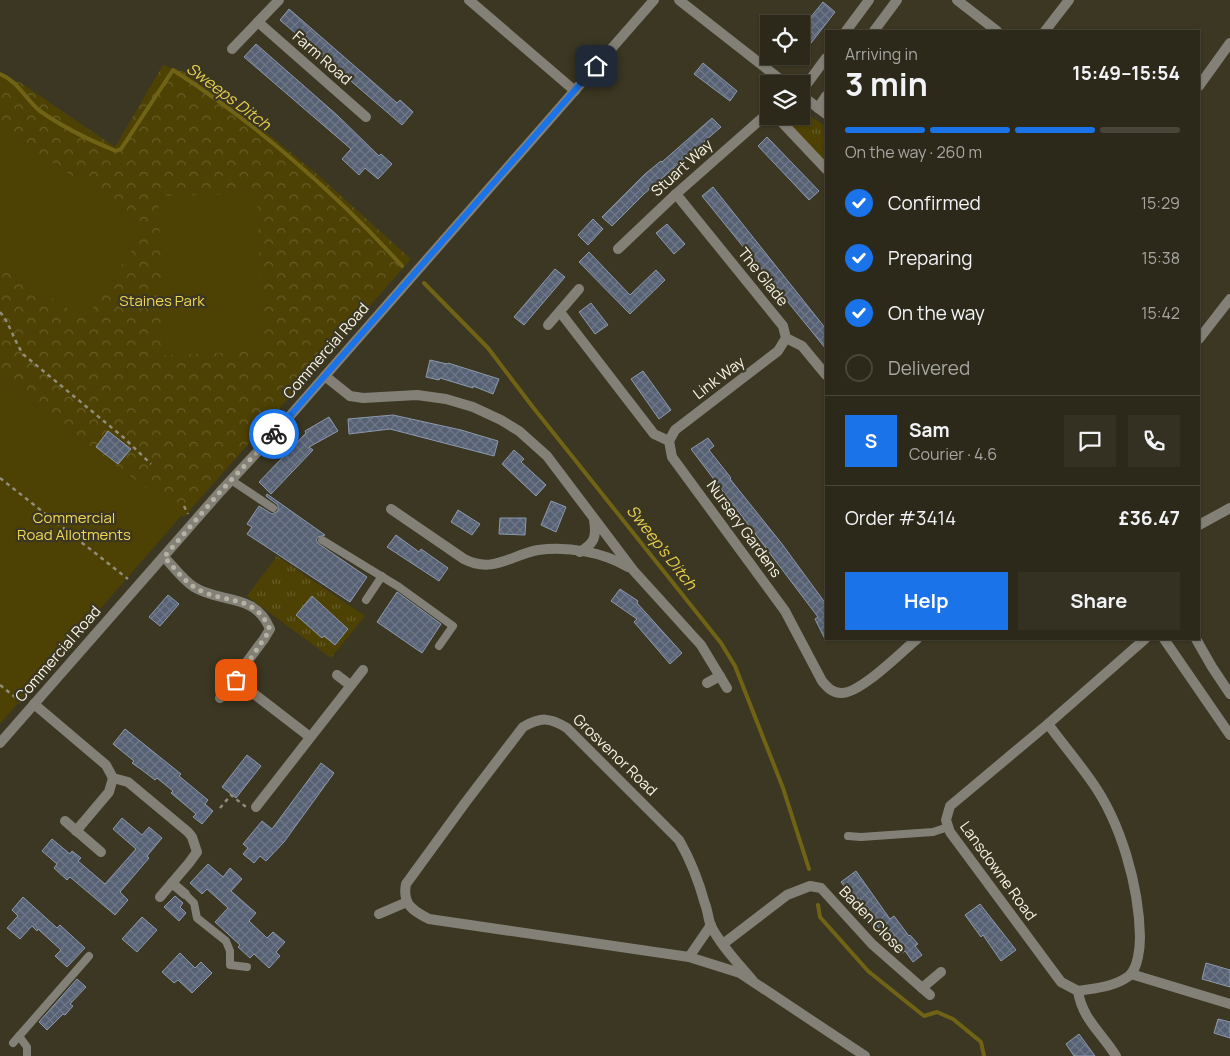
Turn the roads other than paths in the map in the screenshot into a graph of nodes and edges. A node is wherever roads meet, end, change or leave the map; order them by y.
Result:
1 (279, 0) edge
2 (469, 0) edge
3 (654, 0) edge
4 (679, 0) edge
5 (869, 0) edge
6 (897, 0) edge
7 (957, 0) edge
8 (1069, 0) edge
9 (258, 22) junction
10 (847, 30) edge
11 (875, 30) edge
12 (996, 30) edge
13 (1046, 30) edge
14 (1230, 43) edge
15 (232, 49) dead end
16 (825, 59) edge
17 (775, 75) edge
18 (810, 81) edge
19 (1200, 85) edge
20 (575, 91) junction
21 (810, 101) edge
22 (822, 111) edge
23 (366, 117) dead end
24 (760, 120) edge
25 (786, 125) edge
26 (825, 168) edge
27 (676, 194) junction
28 (618, 249) dead end
29 (579, 289) dead end
30 (1230, 299) edge
31 (560, 312) junction
32 (548, 325) dead end
33 (786, 338) junction
34 (1200, 338) edge
35 (825, 375) edge
36 (325, 376) junction
37 (669, 441) junction
38 (232, 480) junction
39 (273, 508) dead end
40 (391, 508) dead end
41 (1230, 508) edge
42 (593, 517) junction
43 (1200, 524) edge
44 (322, 540) dead end
45 (580, 552) junction
46 (164, 557) junction
47 (633, 570) junction
48 (382, 576) junction
49 (366, 600) dead end
50 (916, 640) edge
51 (1144, 640) edge
52 (1165, 640) edge
53 (1197, 640) edge
54 (439, 646) dead end
55 (363, 670) dead end
56 (337, 675) dead end
57 (720, 676) junction
58 (236, 680) junction
59 (707, 683) dead end
60 (350, 685) junction
61 (727, 688) dead end
62 (1230, 694) edge
63 (220, 698) dead end
64 (32, 707) junction
65 (1048, 724) junction
66 (1230, 735) edge
67 (310, 737) junction
68 (0, 743) edge
69 (113, 778) junction
70 (256, 807) road end
71 (65, 822) dead end
72 (948, 828) junction
73 (76, 831) junction
74 (848, 836) dead end
75 (101, 852) dead end
76 (172, 882) junction
77 (185, 894) joint
78 (160, 897) dead end
79 (407, 902) junction
80 (379, 914) dead end
81 (711, 925) junction
82 (723, 944) junction
83 (88, 956) dead end
84 (689, 957) junction
85 (247, 967) dead end
86 (941, 972) dead end
87 (1131, 974) junction
88 (753, 981) junction
89 (1078, 991) junction
90 (1230, 1004) edge
91 (19, 1036) junction
92 (13, 1044) dead end
93 (27, 1056) edge
94 (865, 1056) edge
95 (1116, 1056) edge

1 - 9 street
2 - 20 street
3 - 20 street, Commercial Road
4 - 17 street
5 - 10 street
6 - 11 street
7 - 12 street
8 - 13 street
9 - 15 street
9 - 23 street, Farm Road
14 - 19 street
16 - 18 street
20 - 36 street, Commercial Road
21 - 22 street
24 - 27 street, Stuart Way
25 - 26 street
27 - 28 street, Stuart Way
27 - 33 street, The Glade
29 - 31 street
30 - 34 street
31 - 32 street
31 - 37 street
33 - 35 street, The Glade
33 - 37 street, Link Way
36 - 38 street, Commercial Road
36 - 42 street
37 - 50 street, Nursery Gardens
38 - 39 lane
38 - 46 street, Commercial Road
40 - 45 street
41 - 43 street
42 - 45 street
42 - 47 street
44 - 48 lane
45 - 47 street
46 - 58 street
46 - 64 street, Commercial Road
47 - 57 street
48 - 49 lane
48 - 54 lane
51 - 65 street, Lansdowne Road
52 - 66 street
53 - 62 street
55 - 60 street
56 - 60 street
57 - 59 street
57 - 61 street
58 - 63 street
58 - 67 street
60 - 67 street
64 - 68 street, Commercial Road
64 - 69 street
65 - 72 street, Lansdowne Road
65 - 87 street
67 - 70 street
69 - 73 street
69 - 76 street
71 - 73 street
72 - 74 lane
72 - 89 street, Lansdowne Road
73 - 75 street
76 - 77 street
76 - 78 street
77 - 85 lane
79 - 80 street
79 - 81 street, Grosvenor Road
79 - 84 street, Grosvenor Road
81 - 82 street, Grosvenor Road
81 - 84 street
82 - 86 street, Baden Close
82 - 88 street, Grosvenor Road
83 - 91 lane
84 - 88 street, Grosvenor Road
87 - 89 street
87 - 90 street
88 - 94 street, Grosvenor Road
89 - 95 street
91 - 92 lane
91 - 93 lane

